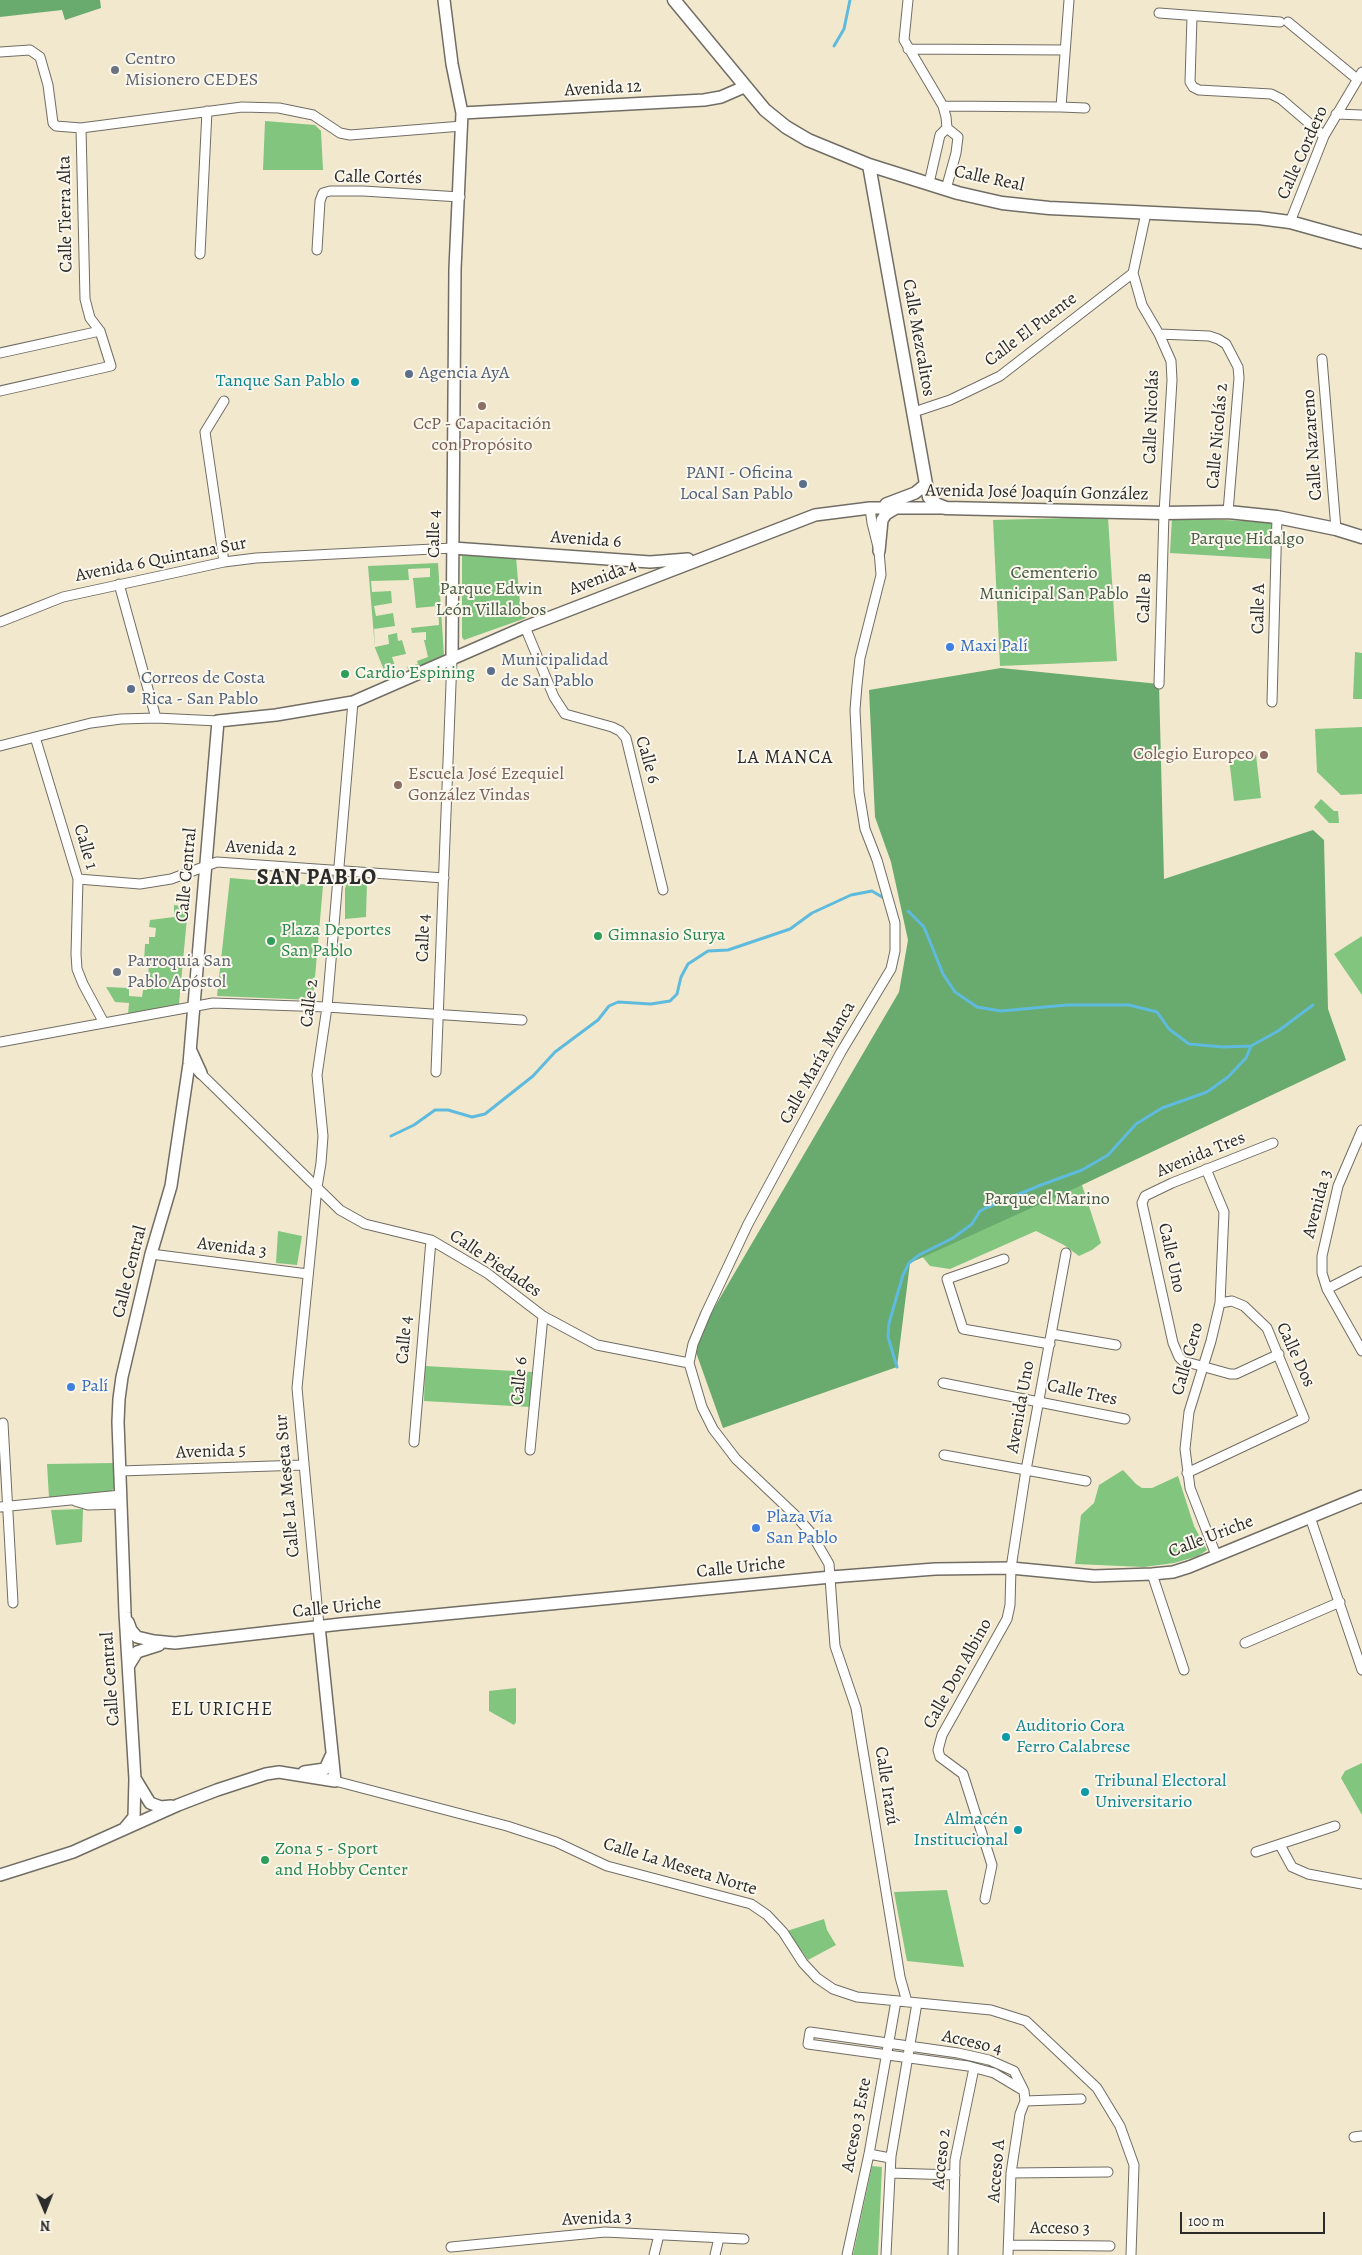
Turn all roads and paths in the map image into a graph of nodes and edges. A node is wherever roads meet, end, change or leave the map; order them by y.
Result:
1 (444, 0) edge
2 (674, 0) edge
3 (908, 0) edge
4 (1069, 0) edge
5 (1159, 14) dead end
6 (1192, 17) junction
7 (908, 48) junction
8 (1065, 50) junction
9 (0, 52) edge
10 (1359, 75) edge
11 (744, 87) junction
12 (943, 106) junction
13 (1061, 107) junction
14 (1085, 108) dead end
15 (207, 111) junction
16 (462, 113) junction
17 (1336, 114) junction
18 (1362, 115) edge
19 (462, 126) junction
20 (81, 128) junction
21 (946, 128) junction
22 (1324, 136) junction
23 (869, 165) junction
24 (929, 183) junction
25 (946, 189) junction
26 (460, 197) junction
27 (1146, 213) junction
28 (1290, 222) junction
29 (1362, 242) edge
30 (317, 250) dead end
31 (200, 254) dead end
32 (1132, 273) junction
33 (100, 331) junction
34 (1159, 334) junction
35 (0, 354) edge
36 (1322, 359) dead end
37 (0, 391) edge
38 (224, 401) dead end
39 (914, 412) junction
40 (926, 484) junction
41 (870, 508) junction
42 (896, 508) junction
43 (946, 508) junction
44 (1228, 512) junction
45 (1164, 513) junction
46 (1277, 517) junction
47 (1336, 529) junction
48 (1362, 537) edge
49 (453, 548) junction
50 (880, 551) junction
51 (717, 554) junction
52 (224, 562) junction
53 (650, 562) junction
54 (119, 584) junction
55 (618, 590) junction
56 (0, 622) edge
57 (525, 627) junction
58 (452, 658) junction
59 (1159, 684) dead end
60 (353, 702) junction
61 (1272, 702) dead end
62 (156, 718) junction
63 (218, 721) junction
64 (35, 736) junction
65 (0, 746) edge
66 (204, 867) junction
67 (339, 869) junction
68 (444, 878) junction
69 (78, 879) junction
70 (663, 890) dead end
71 (194, 1006) junction
72 (327, 1007) junction
73 (438, 1014) junction
74 (522, 1020) dead end
75 (104, 1023) junction
76 (0, 1042) edge
77 (190, 1048) junction
78 (189, 1064) junction
79 (436, 1072) dead end
80 (200, 1073) junction
81 (1362, 1130) edge
82 (1273, 1143) dead end
83 (1206, 1169) junction
84 (317, 1187) junction
85 (1143, 1198) joint
86 (430, 1240) junction
87 (1066, 1253) dead end
88 (151, 1254) junction
89 (1004, 1259) dead end
90 (1362, 1270) edge
91 (308, 1274) junction
92 (1327, 1289) junction
93 (1220, 1303) junction
94 (542, 1316) junction
95 (1052, 1334) junction
96 (1050, 1344) junction
97 (1116, 1345) dead end
98 (1362, 1351) edge
99 (1279, 1354) junction
100 (689, 1363) junction
101 (1203, 1366) junction
102 (943, 1383) dead end
103 (1038, 1401) junction
104 (1125, 1419) dead end
105 (3, 1423) dead end
106 (414, 1442) dead end
107 (530, 1450) dead end
108 (944, 1455) dead end
109 (303, 1465) junction
110 (1026, 1470) junction
111 (120, 1471) junction
112 (1187, 1473) junction
113 (1086, 1481) dead end
114 (1362, 1496) edge
115 (121, 1500) junction
116 (4, 1507) edge
117 (1310, 1517) junction
118 (1216, 1556) junction
119 (1011, 1568) junction
120 (1152, 1574) junction
121 (831, 1577) junction
122 (1340, 1602) junction
123 (13, 1604) dead end
124 (125, 1613) junction
125 (319, 1626) junction
126 (302, 1629) junction
127 (321, 1642) junction
128 (175, 1643) junction
129 (1245, 1643) dead end
130 (128, 1667) junction
131 (1184, 1670) dead end
132 (1362, 1670) edge
133 (332, 1756) junction
134 (279, 1772) junction
135 (135, 1778) junction
136 (335, 1781) junction
137 (178, 1805) junction
138 (1335, 1826) dead end
139 (124, 1829) junction
140 (1280, 1845) junction
141 (1256, 1852) dead end
142 (0, 1875) edge
143 (1362, 1884) edge
144 (985, 1899) dead end
145 (896, 2001) junction
146 (907, 2002) junction
147 (917, 2003) junction
148 (889, 2043) junction
149 (911, 2047) junction
150 (888, 2056) junction
151 (909, 2059) junction
152 (974, 2068) junction
153 (1025, 2096) junction
154 (1081, 2099) dead end
155 (869, 2154) junction
156 (890, 2158) junction
157 (1108, 2172) dead end
158 (1011, 2173) junction
159 (890, 2174) junction
160 (955, 2175) junction
161 (659, 2235) junction
162 (719, 2238) junction
163 (744, 2239) dead end
164 (1009, 2245) junction
165 (1110, 2246) dead end
166 (451, 2247) dead end
167 (654, 2255) edge
168 (715, 2255) edge
169 (847, 2255) edge
170 (886, 2255) edge
171 (952, 2255) edge
172 (1008, 2255) edge
173 (1131, 2255) edge

1 - 16 main road, Calle 4
2 - 11 main road, Calle Real
3 - 7 street
4 - 8 street
5 - 6 street
6 - 10 street
6 - 22 street
7 - 8 street
7 - 12 street
8 - 13 street
9 - 20 street
10 - 17 street, Calle Cordero
11 - 16 main road, Avenida 12
11 - 23 main road, Calle Real
12 - 13 street
12 - 21 street
13 - 14 street
15 - 19 street
15 - 20 street
15 - 31 street
16 - 19 main road, Calle 4
17 - 18 street
17 - 22 street, Calle Cordero
19 - 26 main road, Calle 4
20 - 33 street, Calle Tierra Alta
21 - 24 street
21 - 25 street
22 - 28 street, Calle Cordero
23 - 24 main road, Calle Real
23 - 39 main road, Calle Mezcalitos
24 - 25 main road, Calle Real
25 - 27 main road, Calle Real
26 - 30 street, Calle Cortés
26 - 49 main road, Calle 4
27 - 28 main road, Calle Real
27 - 32 street
28 - 29 main road, Calle Real
32 - 34 street, Calle Nicolás
32 - 39 street, Calle El Puente
33 - 35 street
33 - 37 street
34 - 44 street, Calle Nicolás 2
34 - 45 street, Calle Nicolás
36 - 47 street, Calle Nazareno
38 - 52 street
39 - 40 main road, Calle Mezcalitos
40 - 41 main road
40 - 43 main road, Calle Mezcalitos
41 - 42 main road, Avenida José Joaquín González
41 - 50 street, Calle María Manca
41 - 51 main road, Avenida José Joaquín González
42 - 43 main road, Avenida José Joaquín González
42 - 50 main road
43 - 45 main road, Avenida José Joaquín González
44 - 45 main road, Avenida José Joaquín González
44 - 46 main road, Avenida José Joaquín González
45 - 59 street, Calle B
46 - 47 main road, Avenida José Joaquín González
46 - 61 street, Calle A
47 - 48 main road, Avenida José Joaquín González
49 - 52 street, Avenida 6 Quintana Sur
49 - 53 main road, Avenida 6
49 - 58 main road, Calle 4
50 - 100 street, Calle María Manca
51 - 53 main road, Avenida 6
51 - 55 main road, Avenida 4
52 - 54 street, Avenida 6 Quintana Sur
53 - 55 main road
54 - 56 street, Avenida 6 Quintana Sur
54 - 62 street
55 - 57 main road, Avenida 4
57 - 58 main road, Avenida 4
57 - 70 street, Calle 6
58 - 60 main road, Avenida 4
58 - 68 street, Calle 4
60 - 63 main road, Avenida 4
60 - 67 street, Calle 2
62 - 63 street
62 - 64 street
63 - 66 main road, Calle Central
64 - 65 street
64 - 69 street, Calle 1
66 - 67 street, Avenida 2
66 - 69 street, Avenida 2
66 - 71 main road, Calle Central
67 - 68 street, Avenida 2
67 - 72 street, Calle 2
68 - 73 street, Calle 4
69 - 75 street, Calle 1
71 - 72 street
71 - 75 street
71 - 77 main road, Calle Central
72 - 73 street
72 - 84 street, Calle 2
73 - 74 street
73 - 79 street, Calle 4
75 - 76 street
77 - 78 main road, Calle Central
77 - 80 main road
78 - 80 street, Calle Piedades
78 - 88 main road, Calle Central
80 - 84 street, Calle Piedades
81 - 92 street, Avenida 3
82 - 83 street, Avenida Tres
83 - 85 street, Avenida Tres
83 - 93 street, Calle Cero
84 - 86 street, Calle Piedades
84 - 91 street, Calle La Meseta Sur
85 - 101 street, Calle Uno
86 - 94 street, Calle Piedades
86 - 106 street, Calle 4
87 - 95 street, Avenida Uno
88 - 91 street, Avenida 3
88 - 111 main road, Calle Central
89 - 96 street
90 - 92 street
91 - 109 street, Calle La Meseta Sur
92 - 98 street
93 - 99 street, Calle Dos
93 - 101 street, Calle Cero
94 - 100 street, Calle Piedades
94 - 107 street, Calle 6
95 - 96 street, Avenida Uno
95 - 97 street
96 - 103 street, Avenida Uno
99 - 101 street, Calle Uno
99 - 112 street, Calle Dos
100 - 121 street
101 - 112 street, Calle Cero
102 - 103 street, Calle Tres
103 - 104 street, Calle Tres
103 - 110 street, Avenida Uno
105 - 116 street
108 - 110 street
109 - 111 street, Avenida 5
109 - 125 street, Calle La Meseta Sur
110 - 113 street
110 - 119 street, Avenida Uno
111 - 115 main road, Calle Central
112 - 118 street, Calle Cero
114 - 117 main road, Calle Uriche
115 - 116 street
115 - 124 main road, Calle Central
116 - 123 street
117 - 118 main road, Calle Uriche
117 - 122 street
118 - 120 main road, Calle Uriche
119 - 120 main road, Calle Uriche
119 - 121 main road, Calle Uriche
119 - 144 street, Calle Don Albino
120 - 131 street
121 - 125 main road, Calle Uriche
121 - 146 street, Calle Irazú
122 - 129 street
122 - 132 street
124 - 128 main road, Calle Uriche
124 - 130 main road, Calle Central
125 - 126 main road, Calle Uriche
125 - 127 main road, Calle La Meseta Sur
126 - 127 main road
126 - 128 main road, Calle Uriche
127 - 133 main road, Calle La Meseta Sur
128 - 130 main road
130 - 135 main road, Calle Central
133 - 134 main road
133 - 136 main road, Calle La Meseta Sur
134 - 136 main road, Calle La Meseta Norte
134 - 137 main road, Calle La Meseta Norte
135 - 137 main road
135 - 139 main road, Calle Central
136 - 145 street, Calle La Meseta Norte
137 - 139 main road, Calle La Meseta Norte
138 - 140 street
139 - 142 main road, Calle La Meseta Norte
140 - 141 street
140 - 143 street
145 - 146 street, Calle La Meseta Norte
145 - 148 street, Acceso 3 Este
146 - 147 street, Calle La Meseta Norte
147 - 149 street
147 - 173 street, Calle La Meseta Norte
148 - 149 street, Acceso 4
148 - 150 street, Acceso 3 Este
148 - 150 street, Acceso 4
149 - 151 street
149 - 153 street, Acceso 4
150 - 151 street, Acceso 4
150 - 155 street, Acceso 3 Este
151 - 152 street, Acceso 4
151 - 156 street
152 - 153 street, Acceso 4
152 - 160 street, Acceso 2
153 - 154 street
153 - 158 street, Acceso A
155 - 156 street
155 - 169 street, Acceso 3 Este
156 - 159 street
157 - 158 street
158 - 164 street, Acceso A
159 - 160 street
159 - 170 street
160 - 171 street, Acceso 2
161 - 162 street, Avenida 3
161 - 166 street, Avenida 3
161 - 167 street
162 - 163 street, Avenida 3
162 - 168 street
164 - 165 street, Acceso 3
164 - 172 street, Acceso A

